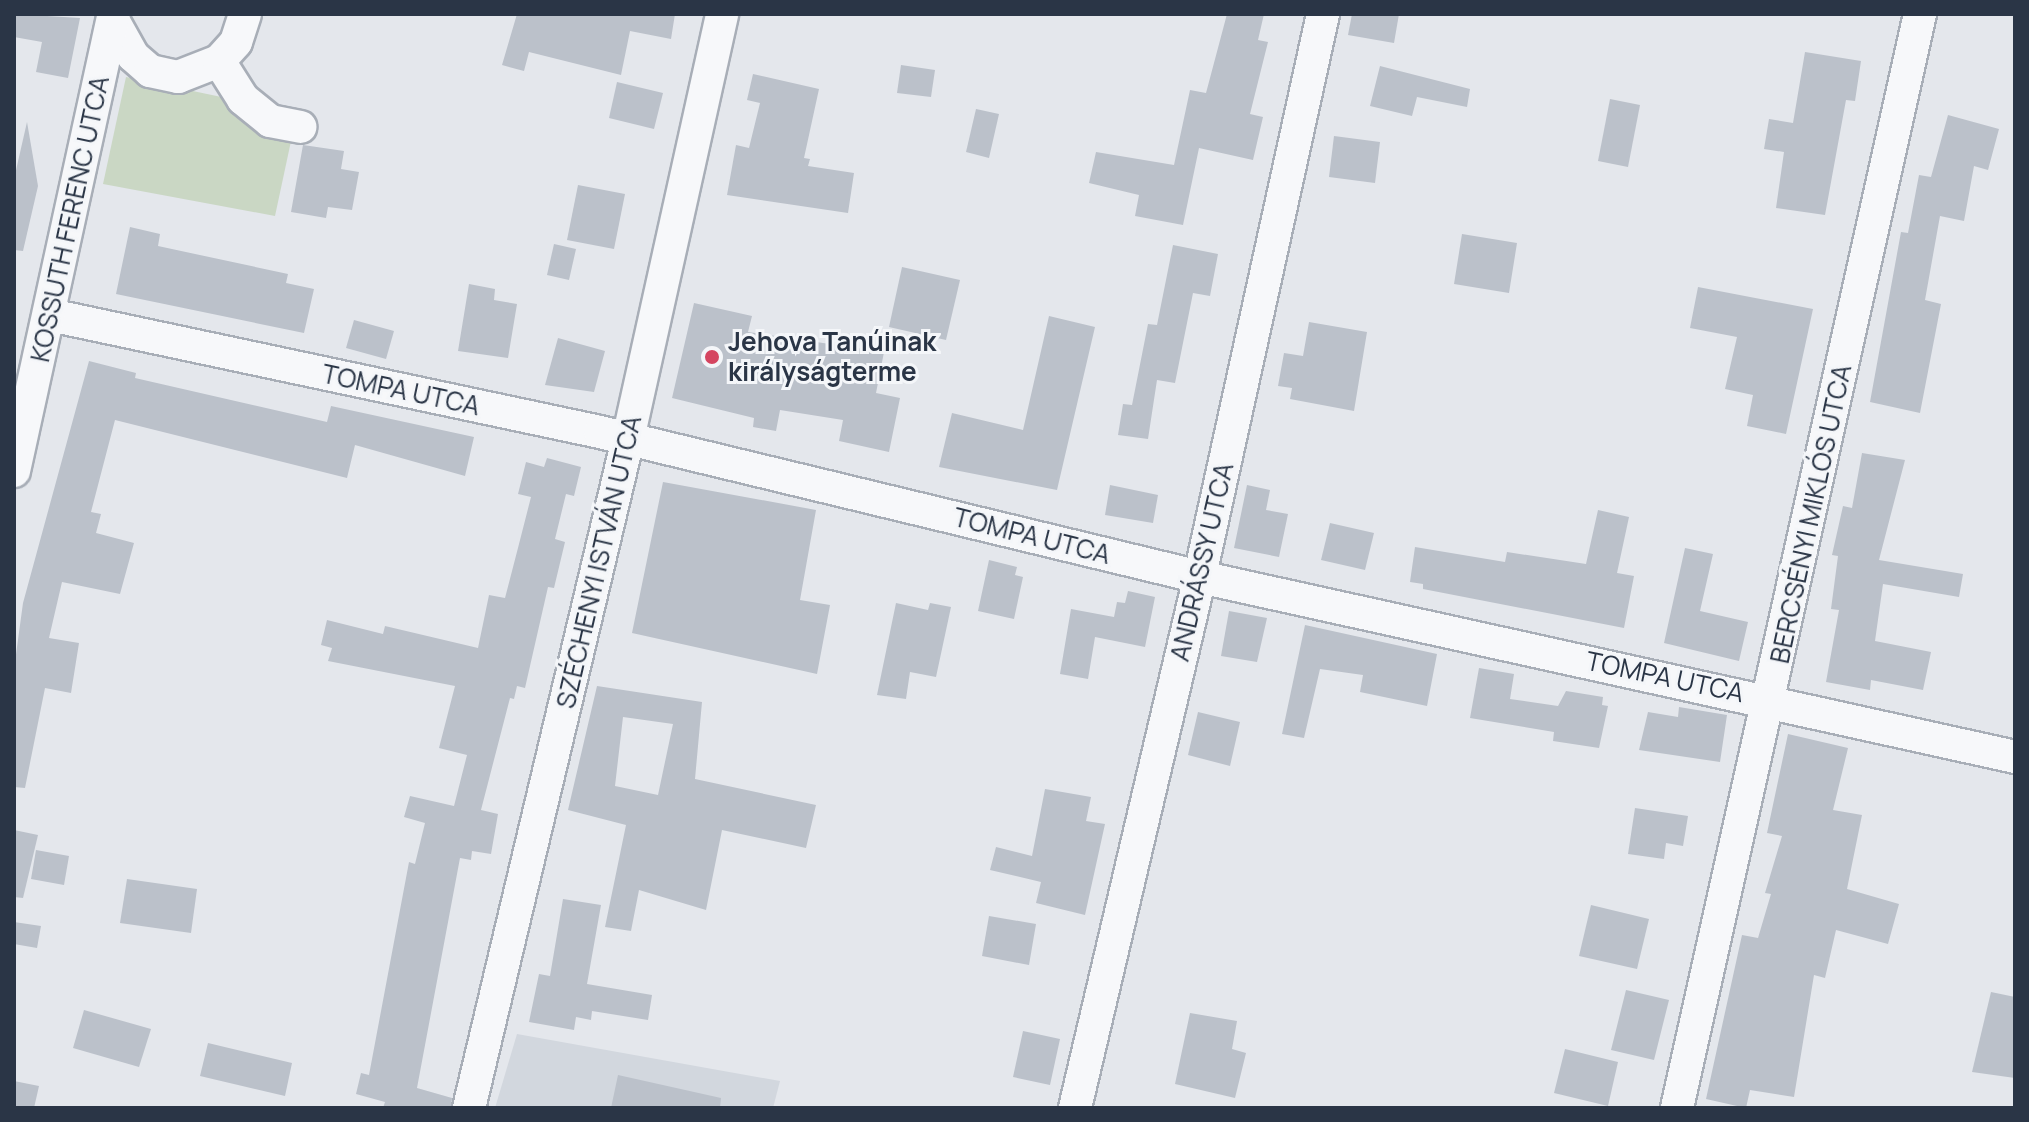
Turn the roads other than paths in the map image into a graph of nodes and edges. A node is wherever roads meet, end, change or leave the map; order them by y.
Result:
1 (245, 14) edge
2 (722, 14) edge
3 (1323, 14) edge
4 (1920, 14) edge
5 (114, 17) edge
6 (219, 61) junction
7 (300, 127) dead end
8 (50, 315) junction
9 (628, 439) junction
10 (14, 471) edge
11 (1200, 577) junction
12 (1770, 700) junction
13 (2015, 757) edge
14 (469, 1108) edge
15 (1075, 1108) edge
16 (1677, 1108) edge

1 - 6 street
2 - 9 street, SZÉCHENYI ISTVÁN UTCA
3 - 11 street, ANDRÁSSY UTCA
4 - 12 street, BERCSÉNYI MIKLÓS UTCA
5 - 6 street
5 - 8 street, KOSSUTH FERENC UTCA
6 - 7 street
8 - 9 street, TOMPA UTCA
8 - 10 street, KOSSUTH FERENC UTCA
9 - 11 street, TOMPA UTCA
9 - 14 street, SZÉCHENYI ISTVÁN UTCA
11 - 12 street, TOMPA UTCA
11 - 15 street, ANDRÁSSY UTCA
12 - 13 street, TOMPA UTCA
12 - 16 street, BERCSÉNYI MIKLÓS UTCA

